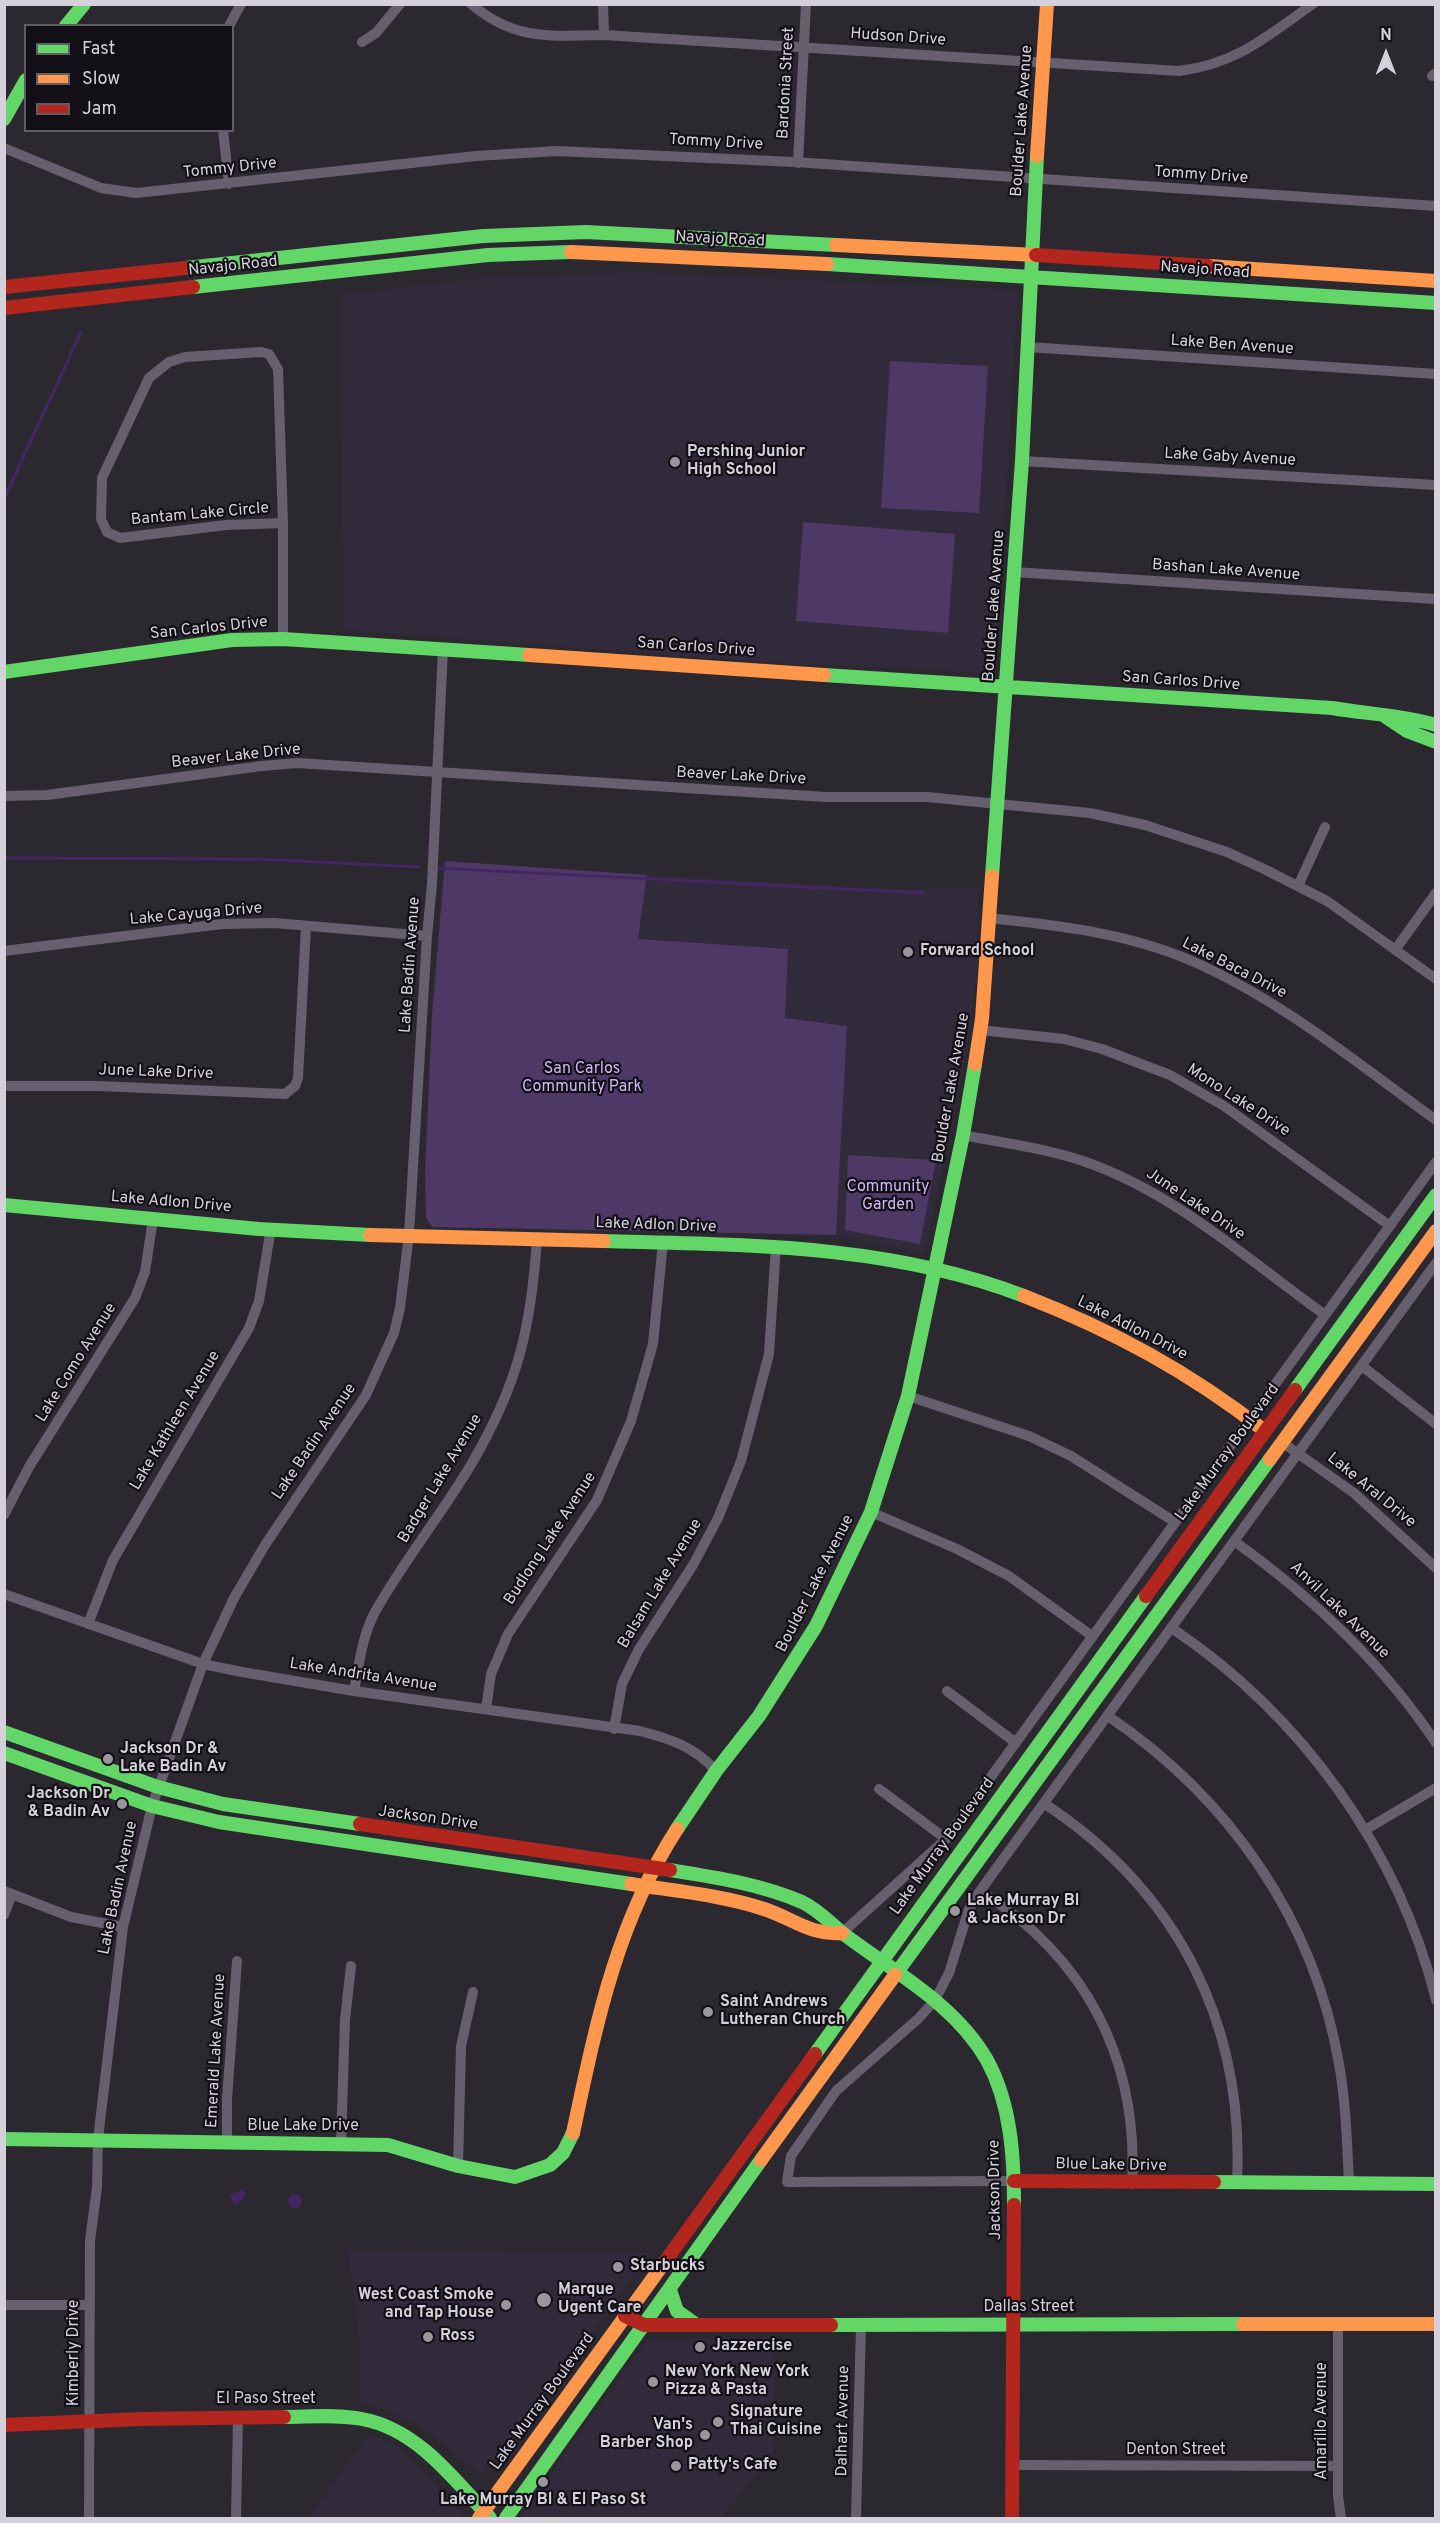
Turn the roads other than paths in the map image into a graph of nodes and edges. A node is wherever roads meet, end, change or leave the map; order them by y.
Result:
1 (84, 4) edge
2 (241, 4) edge
3 (400, 4) edge
4 (471, 4) edge
5 (603, 4) edge
6 (806, 4) edge
7 (1047, 4) edge
8 (1312, 4) edge
9 (68, 24) edge
10 (230, 24) edge
11 (604, 35) junction
12 (362, 42) dead end
13 (803, 47) junction
14 (1043, 62) junction
15 (24, 84) edge
16 (4, 119) edge
17 (223, 132) edge
18 (4, 148) edge
19 (798, 162) junction
20 (1035, 180) junction
21 (229, 184) junction
22 (1436, 206) edge
23 (1032, 255) junction
24 (1031, 275) junction
25 (1436, 281) edge
26 (4, 287) edge
27 (1436, 303) edge
28 (4, 308) edge
29 (1028, 347) junction
30 (1436, 374) edge
31 (1022, 461) junction
32 (1436, 485) edge
33 (283, 523) junction
34 (1014, 572) junction
35 (1436, 599) edge
36 (283, 639) junction
37 (443, 649) junction
38 (4, 672) edge
39 (1006, 687) junction
40 (1386, 717) junction
41 (1436, 725) edge
42 (1436, 742) edge
43 (437, 772) junction
44 (4, 796) edge
45 (996, 803) junction
46 (1325, 827) dead end
47 (1298, 886) junction
48 (1436, 893) edge
49 (988, 918) junction
50 (306, 926) junction
51 (427, 936) junction
52 (1395, 950) junction
53 (4, 951) edge
54 (1436, 979) edge
55 (981, 1030) junction
56 (4, 1086) edge
57 (1436, 1120) edge
58 (963, 1135) junction
59 (1436, 1162) edge
60 (1436, 1195) edge
61 (4, 1205) edge
62 (153, 1219) junction
63 (1390, 1226) junction
64 (271, 1228) junction
65 (1436, 1231) edge
66 (409, 1234) junction
67 (537, 1239) junction
68 (663, 1242) junction
69 (776, 1245) junction
70 (1436, 1263) edge
71 (933, 1270) junction
72 (1425, 1278) junction
73 (1436, 1286) edge
74 (1325, 1315) junction
75 (1362, 1366) junction
76 (908, 1396) junction
77 (1283, 1406) junction
78 (1250, 1418) junction
79 (1436, 1424) edge
80 (1265, 1431) junction
81 (1283, 1443) junction
82 (1299, 1453) junction
83 (1264, 1469) junction
84 (871, 1512) junction
85 (4, 1515) edge
86 (1175, 1522) junction
87 (1234, 1541) junction
88 (1436, 1568) edge
89 (4, 1594) edge
90 (88, 1624) junction
91 (1173, 1629) junction
92 (1092, 1636) junction
93 (203, 1664) junction
94 (354, 1691) junction
95 (947, 1691) dead end
96 (486, 1709) junction
97 (1108, 1716) junction
98 (614, 1729) junction
99 (4, 1732) edge
100 (1016, 1743) junction
101 (1436, 1743) edge
102 (4, 1753) edge
103 (717, 1771) junction
104 (158, 1787) junction
105 (1436, 1788) edge
106 (879, 1789) dead end
107 (1045, 1804) junction
108 (152, 1806) junction
109 (1365, 1830) junction
110 (946, 1839) junction
111 (656, 1867) junction
112 (647, 1885) junction
113 (980, 1891) junction
114 (8, 1893) edge
115 (4, 1915) edge
116 (123, 1927) junction
117 (842, 1934) junction
118 (237, 1961) dead end
119 (881, 1961) junction
120 (351, 1966) dead end
121 (898, 1974) junction
122 (473, 1992) dead end
123 (935, 2000) junction
124 (1436, 2000) edge
125 (576, 2130) joint
126 (4, 2139) edge
127 (98, 2139) junction
128 (341, 2142) junction
129 (227, 2143) junction
130 (458, 2166) junction
131 (1014, 2181) junction
132 (1349, 2182) junction
133 (1237, 2183) junction
134 (1132, 2184) junction
135 (1436, 2184) edge
136 (97, 2187) joint
137 (670, 2290) junction
138 (4, 2306) edge
139 (90, 2306) junction
140 (625, 2316) junction
141 (695, 2324) junction
142 (1338, 2324) junction
143 (1436, 2324) edge
144 (644, 2325) junction
145 (861, 2325) junction
146 (1013, 2325) junction
147 (238, 2417) junction
148 (90, 2420) junction
149 (4, 2425) edge
150 (1014, 2465) junction
151 (1338, 2466) junction
152 (484, 2516) edge
153 (89, 2518) edge
154 (236, 2518) edge
155 (506, 2518) edge
156 (856, 2518) edge
157 (1012, 2518) edge
158 (1341, 2518) edge

1 - 9 main road
2 - 10 street
3 - 12 street
4 - 11 street, Hudson Drive
5 - 11 street
6 - 13 street, Bardonia Street
7 - 14 main road, Boulder Lake Avenue
8 - 14 street, Hudson Drive
11 - 13 street, Hudson Drive
13 - 14 street, Hudson Drive
13 - 19 street, Bardonia Street
14 - 20 main road, Boulder Lake Avenue
15 - 16 main road
17 - 21 street
18 - 21 street, Tommy Drive
19 - 20 street, Tommy Drive
19 - 21 street, Tommy Drive
20 - 22 street, Tommy Drive
20 - 23 main road, Boulder Lake Avenue
23 - 24 main road, Boulder Lake Avenue
23 - 25 main road, Navajo Road
23 - 26 main road, Navajo Road
24 - 27 main road, Navajo Road
24 - 28 main road, Navajo Road
24 - 29 main road, Boulder Lake Avenue
29 - 30 street, Lake Ben Avenue
29 - 31 main road, Boulder Lake Avenue
31 - 32 street, Lake Gaby Avenue
31 - 34 main road, Boulder Lake Avenue
33 - 33 street, Bantam Lake Circle
33 - 36 street
34 - 35 street, Bashan Lake Avenue
34 - 39 main road, Boulder Lake Avenue
36 - 37 main road, San Carlos Drive
36 - 38 main road, San Carlos Drive
37 - 39 main road, San Carlos Drive
37 - 43 street, Lake Badin Avenue
39 - 40 main road, San Carlos Drive
39 - 45 main road, Boulder Lake Avenue
40 - 41 main road, San Carlos Drive
40 - 42 main road, San Carlos Drive
43 - 44 street, Beaver Lake Drive
43 - 45 street, Beaver Lake Drive
43 - 51 street, Lake Badin Avenue
45 - 47 street, Beaver Lake Drive
45 - 49 main road, Boulder Lake Avenue
46 - 47 street
47 - 52 street, Beaver Lake Drive
48 - 52 street
49 - 55 main road, Boulder Lake Avenue
49 - 57 street, Lake Baca Drive
50 - 51 street, Lake Cayuga Drive
50 - 53 street, Lake Cayuga Drive
50 - 56 street, June Lake Drive
51 - 66 street, Lake Badin Avenue
52 - 54 street, Beaver Lake Drive
55 - 58 main road, Boulder Lake Avenue
55 - 63 street, Mono Lake Drive
58 - 71 main road, Boulder Lake Avenue
58 - 74 street, June Lake Drive
59 - 63 street, Lake Murray Boulevard
60 - 77 main road, Lake Murray Boulevard
61 - 62 main road, Lake Adlon Drive
62 - 64 main road, Lake Adlon Drive
62 - 85 street, Lake Como Avenue
63 - 74 street, Lake Murray Boulevard
64 - 66 main road, Lake Adlon Drive
64 - 90 street, Lake Kathleen Avenue
65 - 81 main road
66 - 67 main road, Lake Adlon Drive
66 - 93 street, Lake Badin Avenue
67 - 68 main road, Lake Adlon Drive
67 - 94 street, Badger Lake Avenue
68 - 69 main road, Lake Adlon Drive
68 - 96 street, Budlong Lake Avenue
69 - 71 main road, Lake Adlon Drive
69 - 98 street, Balsam Lake Avenue
70 - 72 street
71 - 76 main road, Boulder Lake Avenue
71 - 78 main road, Lake Adlon Drive
72 - 73 street
72 - 75 street
74 - 78 street, Lake Murray Boulevard
75 - 79 street
75 - 82 street
76 - 84 main road, Boulder Lake Avenue
76 - 86 street
77 - 80 main road, Lake Murray Boulevard
77 - 81 main road
78 - 80 main road, Lake Adlon Drive
78 - 86 street, Lake Murray Boulevard
80 - 83 main road
80 - 119 main road, Lake Murray Boulevard
81 - 82 street, Lake Aral Drive
81 - 83 main road
82 - 87 street
82 - 88 street, Lake Aral Drive
83 - 121 main road
84 - 92 street
84 - 103 main road, Boulder Lake Avenue
86 - 92 street, Lake Murray Boulevard
87 - 91 street
87 - 101 street, Anvil Lake Avenue
89 - 90 street, Lake Andrita Avenue
90 - 93 street, Lake Andrita Avenue
91 - 97 street
91 - 109 street
92 - 100 street, Lake Murray Boulevard
93 - 94 street, Lake Andrita Avenue
93 - 104 street, Lake Badin Avenue
94 - 96 street, Lake Andrita Avenue
95 - 100 street
96 - 98 street, Lake Andrita Avenue
97 - 107 street
97 - 132 street
98 - 103 street, Lake Andrita Avenue
99 - 104 main road, Jackson Drive
100 - 110 street, Lake Murray Boulevard
102 - 108 main road, Jackson Drive
103 - 111 main road, Boulder Lake Avenue
104 - 108 street, Lake Badin Avenue
104 - 111 main road, Jackson Drive
105 - 109 street
106 - 110 street
107 - 113 street
107 - 133 street
108 - 112 main road, Jackson Drive
108 - 116 street, Lake Badin Avenue
109 - 124 street
110 - 117 street, Lake Murray Boulevard
111 - 112 main road, Boulder Lake Avenue
111 - 117 main road, Jackson Drive
112 - 117 main road, Jackson Drive
112 - 125 main road, Boulder Lake Avenue
113 - 123 street
113 - 134 street
114 - 115 street
114 - 116 street
116 - 127 street, Lake Badin Avenue
117 - 119 main road, Jackson Drive
118 - 129 street, Emerald Lake Avenue
119 - 121 main road, Jackson Drive
119 - 140 main road, Lake Murray Boulevard
120 - 128 street
121 - 123 main road, Jackson Drive
121 - 137 main road
122 - 130 street
123 - 131 main road, Jackson Drive
123 - 131 street, Blue Lake Drive
125 - 130 main road, Blue Lake Drive
126 - 127 main road, Blue Lake Drive
127 - 129 main road, Blue Lake Drive
127 - 136 street, Lake Badin Avenue
128 - 129 main road, Blue Lake Drive
128 - 130 main road, Blue Lake Drive
131 - 134 main road, Blue Lake Drive
131 - 146 main road, Jackson Drive
132 - 133 main road, Blue Lake Drive
132 - 135 main road, Blue Lake Drive
133 - 134 main road, Blue Lake Drive
136 - 139 street, Kimberly Drive
137 - 141 main road
137 - 144 main road
138 - 139 street
139 - 148 street, Kimberly Drive
140 - 144 main road, Dallas Street
140 - 152 main road, Lake Murray Boulevard
141 - 144 main road, Dallas Street
141 - 145 main road, Dallas Street
142 - 143 main road, Dallas Street
142 - 146 main road, Dallas Street
142 - 151 street, Amarillo Avenue
144 - 155 main road
145 - 146 main road, Dallas Street
145 - 156 street, Dalhart Avenue
146 - 150 main road, Jackson Drive
147 - 148 main road, El Paso Street
147 - 152 main road, El Paso Street
147 - 154 street
148 - 149 main road, El Paso Street
148 - 153 street, Kimberly Drive
150 - 151 street, Denton Street
150 - 157 main road, Jackson Drive
151 - 158 street, Amarillo Avenue

